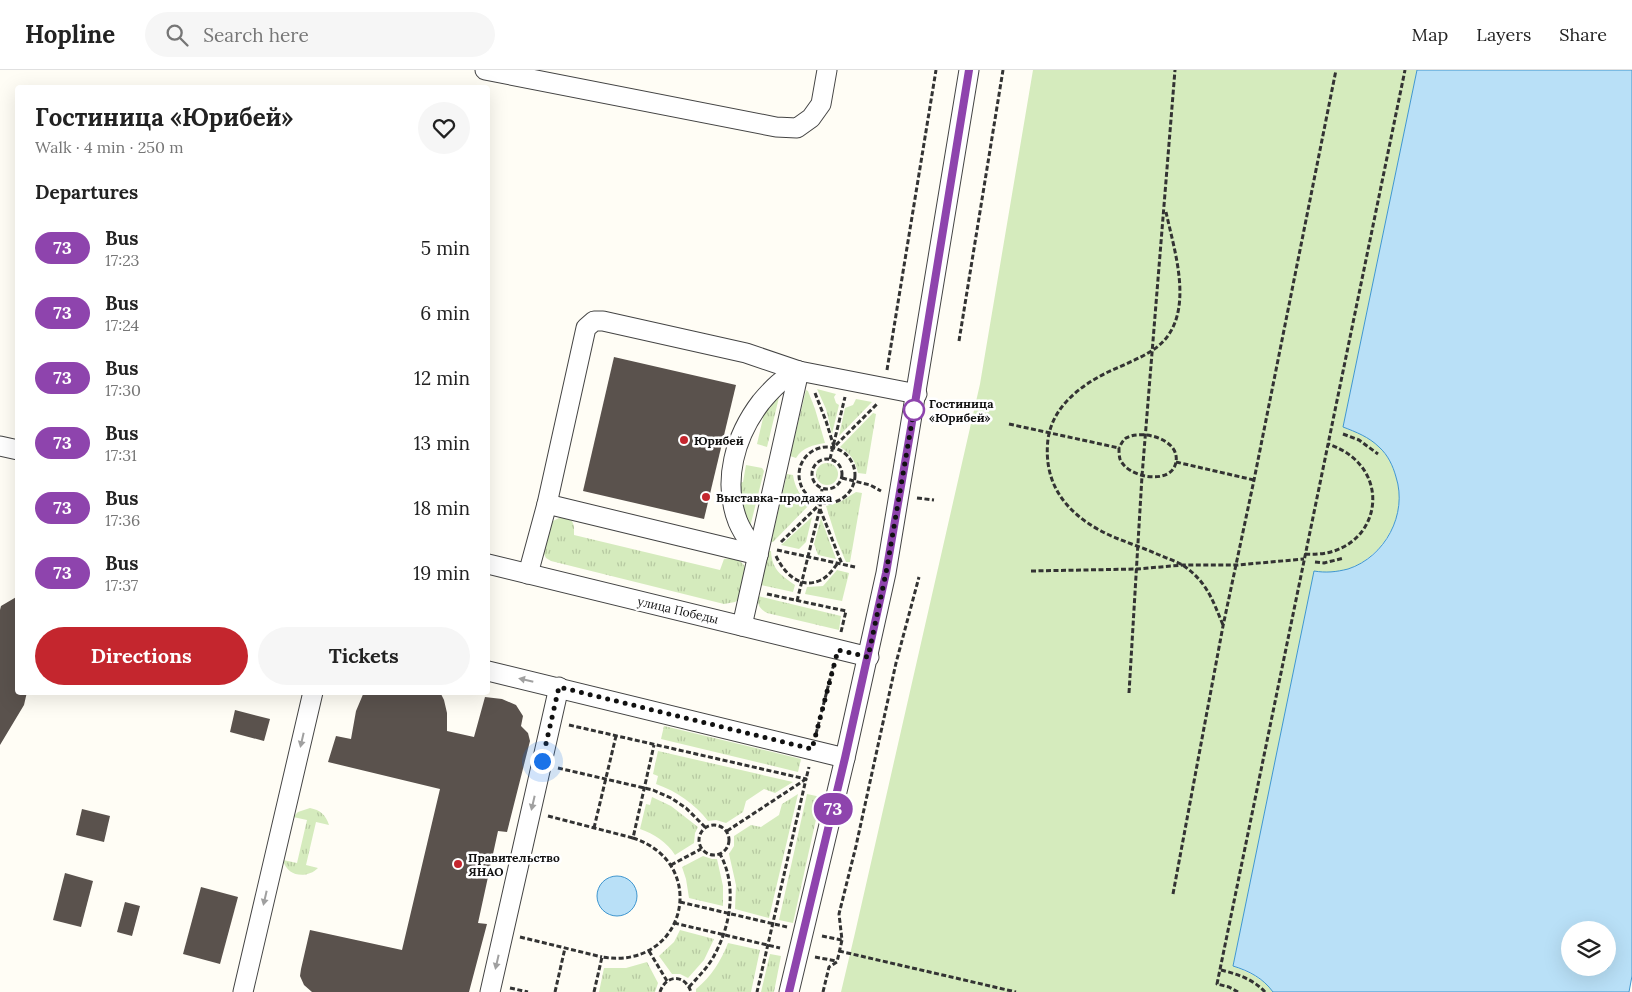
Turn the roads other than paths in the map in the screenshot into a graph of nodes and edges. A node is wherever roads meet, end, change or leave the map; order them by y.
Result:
1 (485, 70) edge
2 (827, 70) edge
3 (969, 70) edge
4 (799, 371) junction
5 (917, 394) junction
6 (0, 446) edge
7 (15, 449) edge
8 (546, 504) junction
9 (768, 551) junction
10 (490, 564) edge
11 (528, 574) junction
12 (742, 626) junction
13 (868, 657) junction
14 (490, 671) edge
15 (559, 687) junction
16 (312, 695) edge
17 (845, 758) junction
18 (499, 990) edge
19 (244, 992) edge
20 (789, 992) edge

1 - 2 street
3 - 5 street
4 - 5 street
4 - 8 street
4 - 9 street
4 - 9 street
5 - 13 street
6 - 7 street
8 - 9 street
8 - 11 street
9 - 12 street
10 - 11 street, улица Победы
11 - 12 street, улица Победы
12 - 13 street, улица Победы
13 - 17 street
15 -> 14 street
15 - 17 street
15 -> 18 street
16 -> 19 street
17 - 20 street

